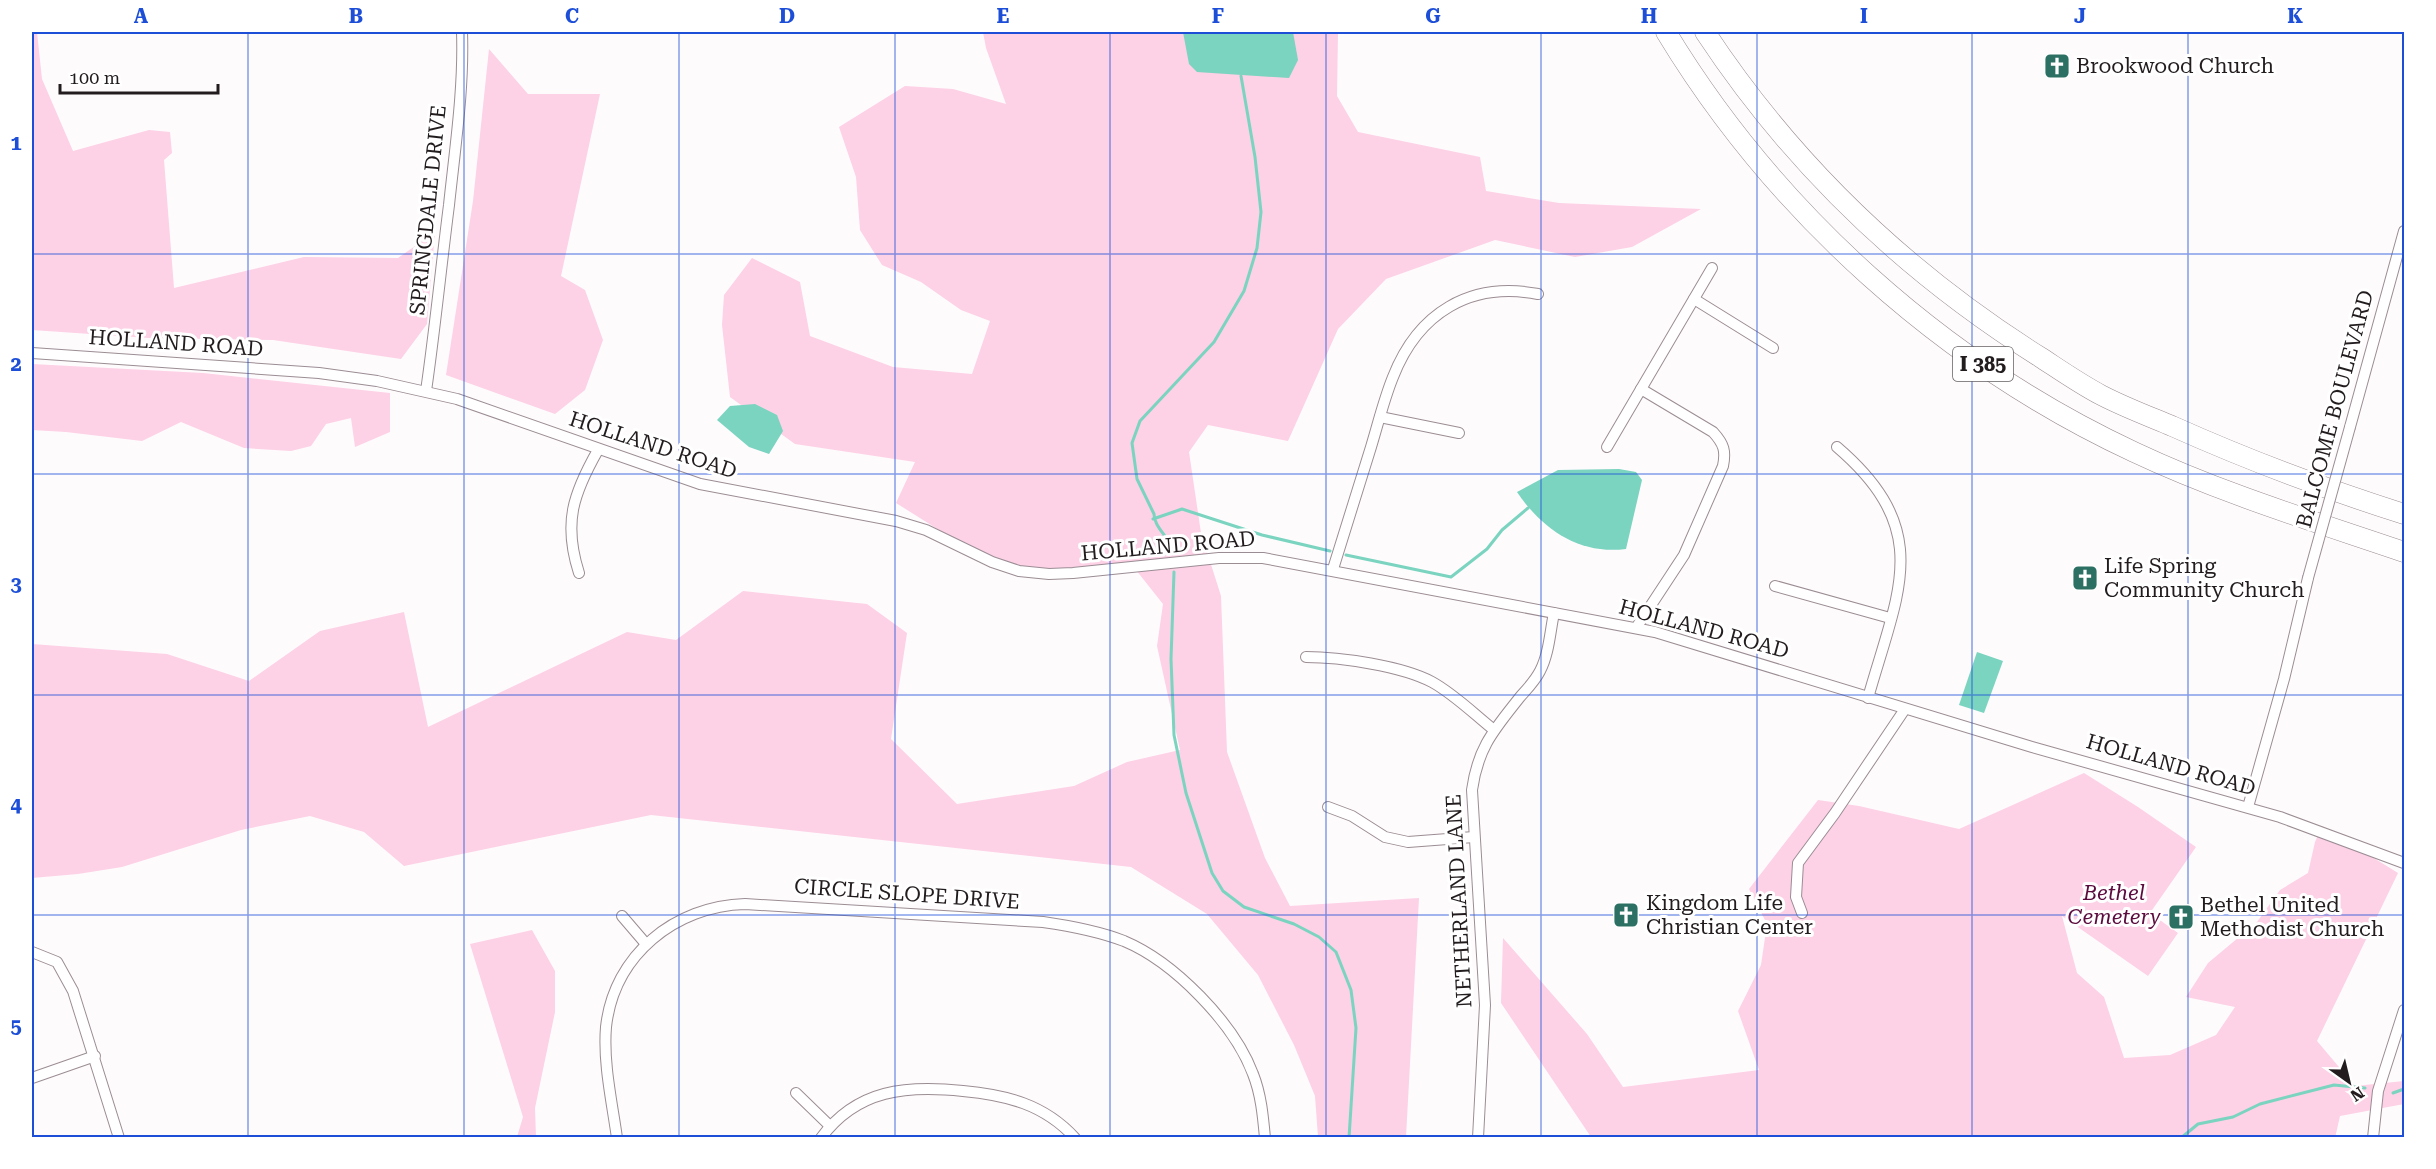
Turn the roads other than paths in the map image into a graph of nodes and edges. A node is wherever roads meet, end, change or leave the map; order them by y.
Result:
1 (462, 32) edge
2 (1666, 32) edge
3 (1705, 32) edge
4 (2404, 231) edge
5 (1712, 268) dead end
6 (1538, 294) dead end
7 (1694, 299) junction
8 (1773, 348) dead end
9 (32, 353) edge
10 (1641, 389) junction
11 (426, 391) junction
12 (1380, 417) junction
13 (1459, 433) dead end
14 (1607, 447) dead end
15 (1837, 447) dead end
16 (598, 450) junction
17 (2404, 514) edge
18 (2404, 552) edge
19 (1333, 569) junction
20 (579, 573) dead end
21 (1775, 586) dead end
22 (1554, 613) junction
23 (1890, 618) junction
24 (1636, 628) junction
25 (1306, 657) dead end
26 (1868, 698) junction
27 (1905, 708) junction
28 (1494, 730) junction
29 (1329, 807) dead end
30 (2248, 807) junction
31 (1474, 837) junction
32 (2404, 863) edge
33 (1802, 913) dead end
34 (622, 916) dead end
35 (646, 944) junction
36 (32, 952) edge
37 (2404, 1011) edge
38 (95, 1056) junction
39 (32, 1078) edge
40 (796, 1093) dead end
41 (830, 1126) junction
42 (119, 1137) edge
43 (617, 1137) edge
44 (821, 1137) edge
45 (1075, 1137) edge
46 (1265, 1137) edge
47 (1478, 1137) edge
48 (2373, 1137) edge

1 - 11 street, SPRINGDALE DRIVE
2 - 18 highway, I 385
3 - 17 highway, I 385
4 - 30 street, BALCOME BOULEVARD, bridge
5 - 7 street
6 - 12 street
7 - 8 street
7 - 10 street
9 - 11 street, HOLLAND ROAD
10 - 14 street
10 - 24 street
11 - 16 street, HOLLAND ROAD
12 - 13 street
12 - 19 street
15 - 23 street
16 - 19 street, HOLLAND ROAD
16 - 20 street
19 - 22 street, HOLLAND ROAD
21 - 23 street
22 - 24 street, HOLLAND ROAD
22 - 28 street, NETHERLAND LANE
23 - 26 street
24 - 26 street, HOLLAND ROAD
25 - 28 street
26 - 27 street, HOLLAND ROAD
27 - 30 street, HOLLAND ROAD
27 - 33 street
28 - 31 street, NETHERLAND LANE
29 - 31 street
30 - 32 street, HOLLAND ROAD
31 - 47 street, NETHERLAND LANE
34 - 35 street
35 - 43 street, CIRCLE SLOPE DRIVE
35 - 46 street, CIRCLE SLOPE DRIVE
36 - 38 street
37 - 48 street
38 - 39 street
38 - 42 street
40 - 41 street
41 - 44 street
41 - 45 street

